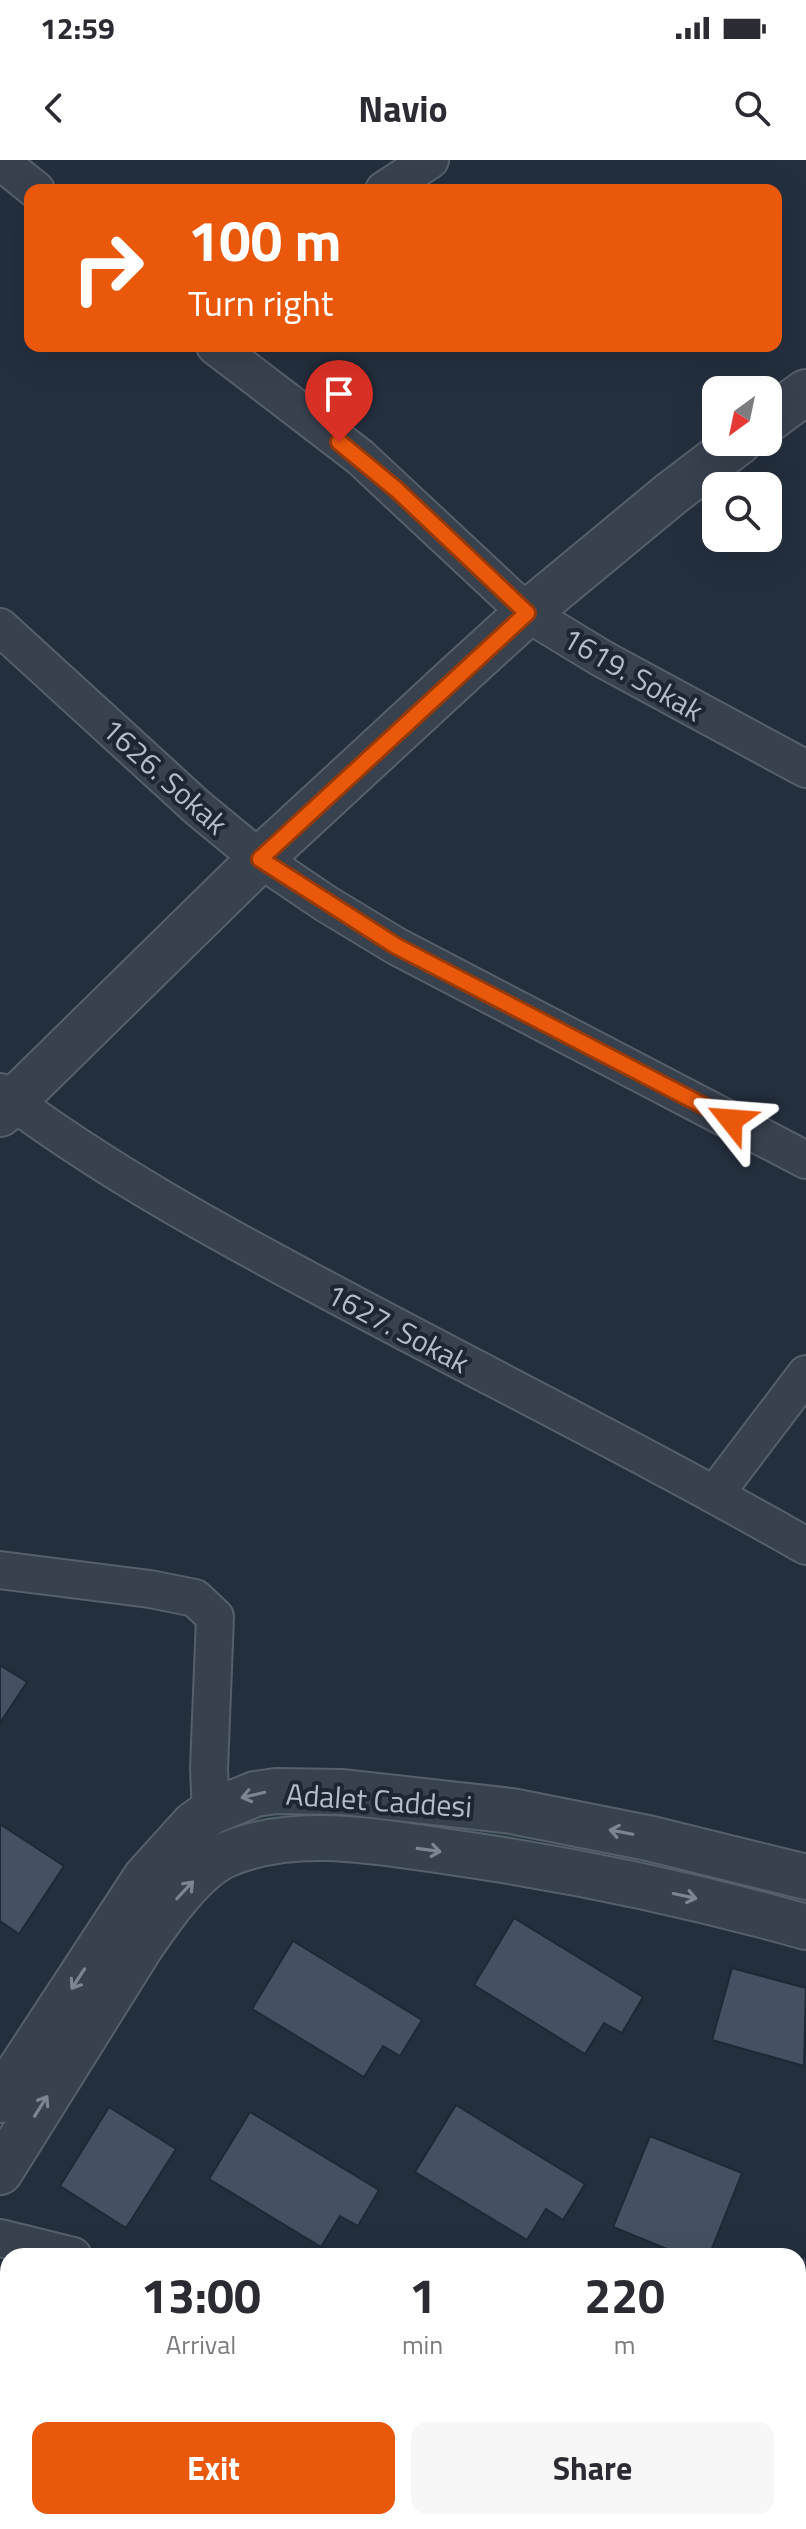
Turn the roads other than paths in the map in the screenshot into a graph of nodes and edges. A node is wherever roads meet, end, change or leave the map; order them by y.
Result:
1 (430, 160) edge
2 (0, 161) edge
3 (29, 184) edge
4 (393, 184) edge
5 (223, 352) edge
6 (806, 392) edge
7 (782, 410) edge
8 (721, 456) edge
9 (527, 613) junction
10 (0, 627) edge
11 (806, 769) edge
12 (260, 859) junction
13 (4, 1102) edge
14 (806, 1160) edge
15 (806, 1374) edge
16 (715, 1494) junction
17 (806, 1546) edge
18 (0, 1570) edge
19 (211, 1812) junction
20 (806, 1877) edge
21 (806, 1927) edge
22 (0, 2100) edge
23 (0, 2172) edge
24 (0, 2238) edge
25 (41, 2248) edge

1 - 4 street
2 - 3 street
5 - 9 street, 1619. Sokak
6 - 7 street
8 - 9 street
9 - 11 street, 1619. Sokak
9 - 12 street
10 - 12 street, 1626. Sokak
12 - 13 street
12 - 14 street, 1626. Sokak
13 - 16 street, 1627. Sokak
15 - 16 street
16 - 17 street, 1627. Sokak
18 - 19 street
20 -> 19 street, Adalet Caddesi
19 -> 22 street, Adalet Caddesi
23 -> 21 street
24 - 25 street

